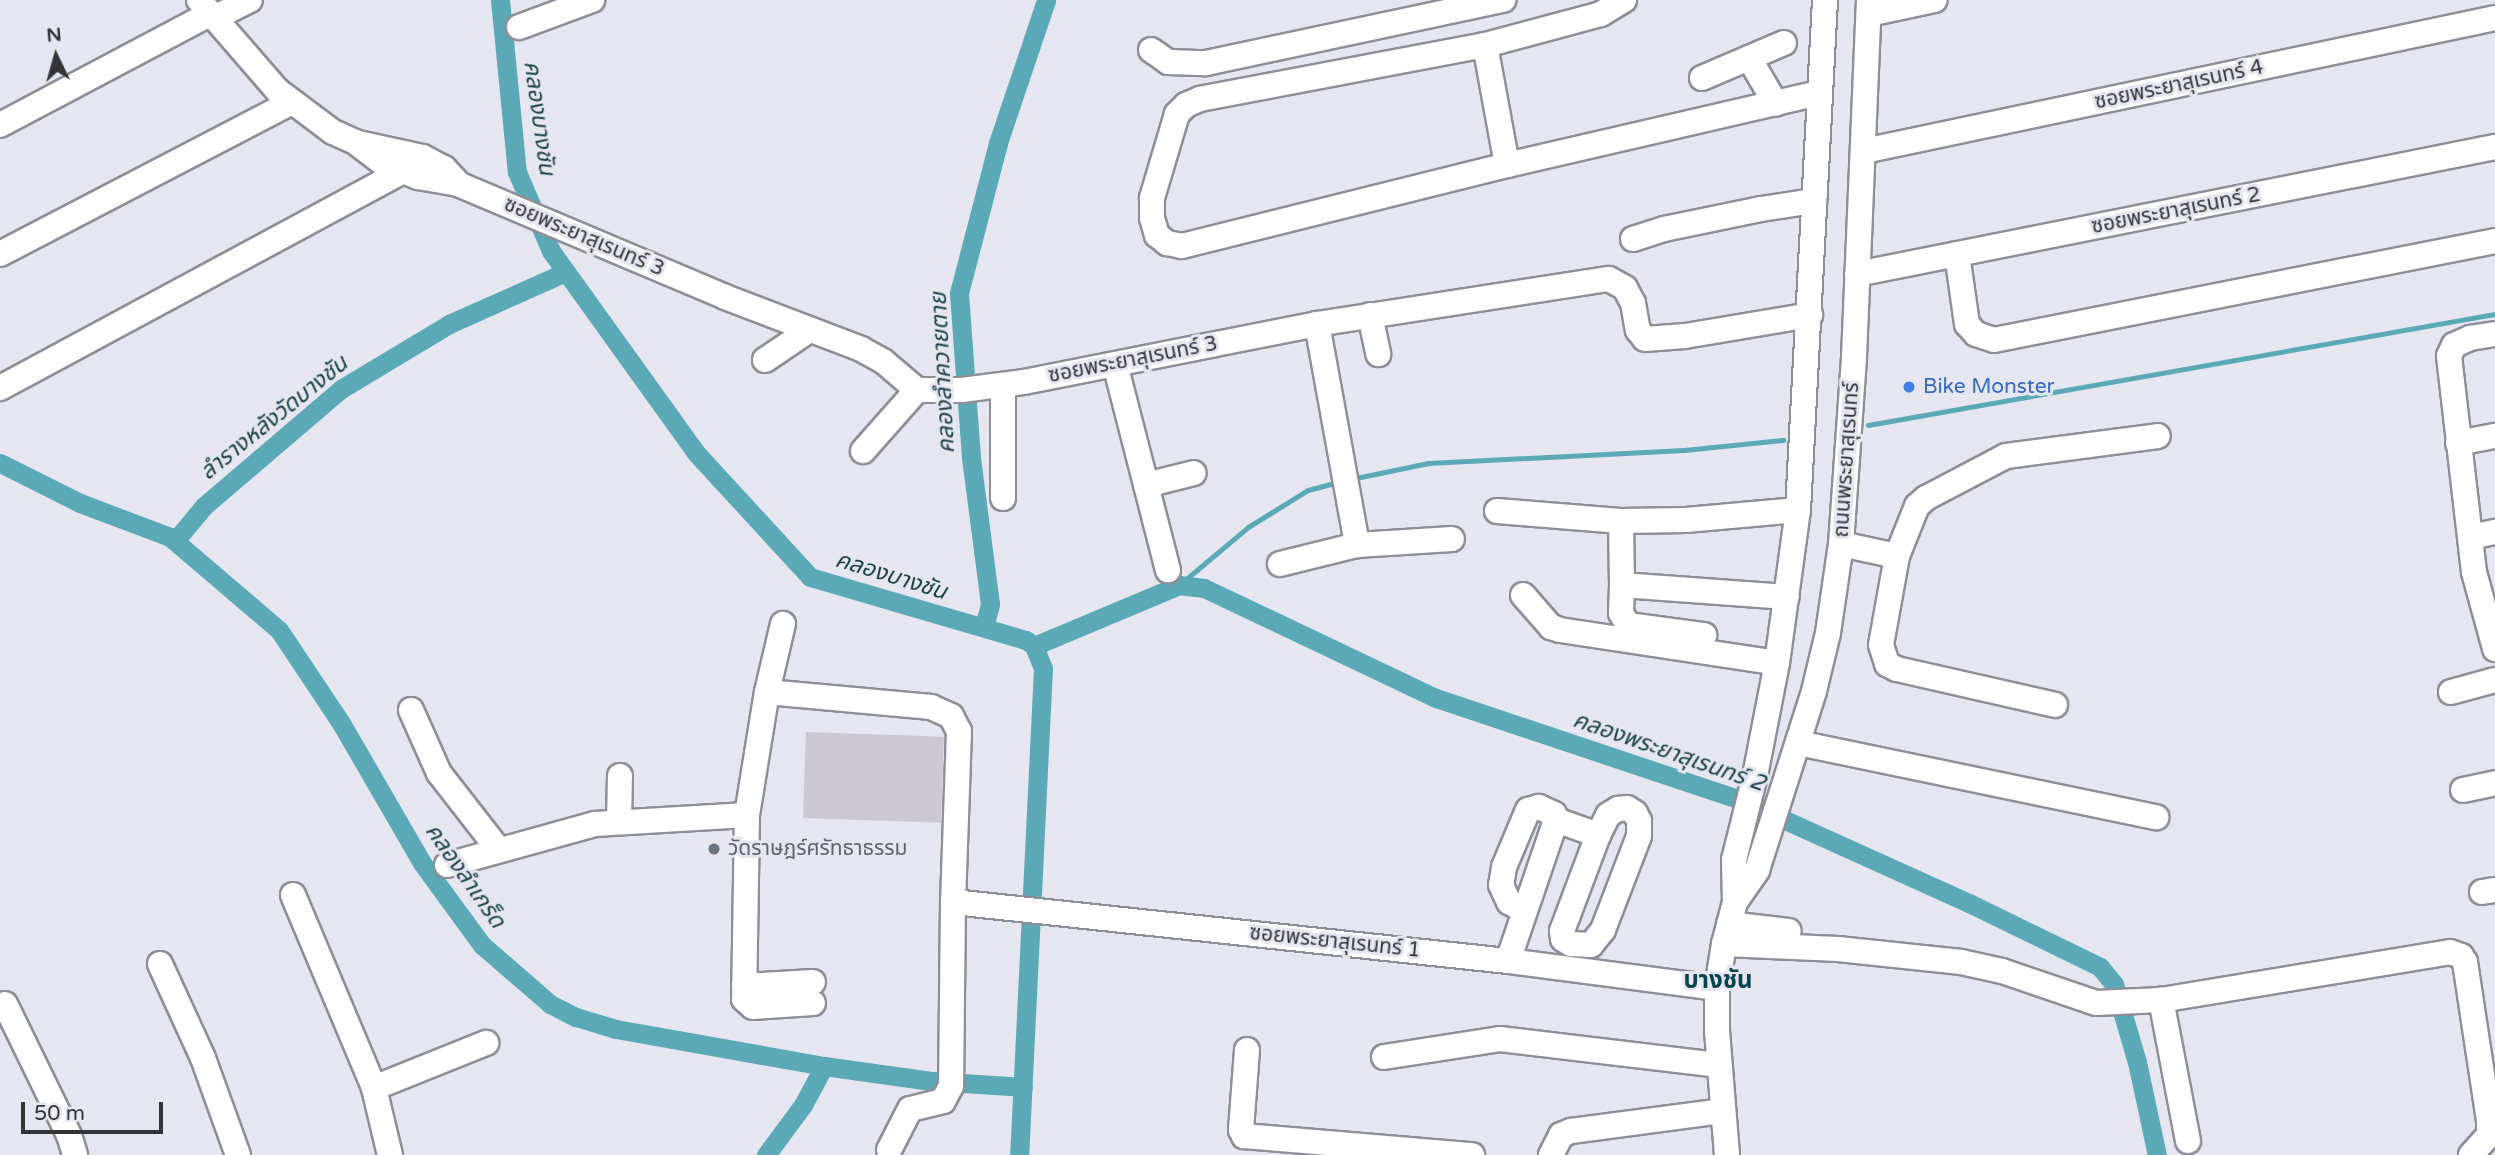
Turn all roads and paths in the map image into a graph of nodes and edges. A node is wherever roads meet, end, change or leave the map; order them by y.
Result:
1 (250, 0) edge
2 (592, 0) edge
3 (1503, 0) edge
4 (1624, 0) edge
5 (1825, 0) edge
6 (1935, 0) edge
7 (1869, 7) edge
8 (208, 11) edge
9 (2495, 18) edge
10 (519, 27) dead end
11 (1784, 43) dead end
12 (1485, 46) junction
13 (1151, 50) dead end
14 (1749, 58) junction
15 (1702, 78) dead end
16 (1820, 93) junction
17 (292, 102) junction
18 (1776, 104) junction
19 (0, 125) edge
20 (355, 142) junction
21 (2495, 147) edge
22 (1864, 151) junction
23 (1507, 165) junction
24 (401, 172) junction
25 (458, 184) junction
26 (1814, 201) junction
27 (1633, 240) dead end
28 (2495, 241) edge
29 (0, 254) edge
30 (1956, 254) junction
31 (1857, 274) junction
32 (1810, 314) junction
33 (1370, 316) junction
34 (1317, 324) junction
35 (808, 331) junction
36 (2495, 334) edge
37 (1378, 354) dead end
38 (765, 360) dead end
39 (1115, 364) junction
40 (999, 386) junction
41 (0, 388) edge
42 (923, 391) junction
43 (2158, 436) dead end
44 (2495, 436) edge
45 (2458, 443) junction
46 (863, 451) dead end
47 (1194, 473) dead end
48 (1146, 485) junction
49 (1003, 498) dead end
50 (1798, 510) junction
51 (1497, 511) dead end
52 (1621, 521) junction
53 (2483, 534) edge
54 (1452, 539) dead end
55 (1841, 544) junction
56 (1357, 545) junction
57 (1897, 556) junction
58 (1280, 564) dead end
59 (1168, 570) dead end
60 (1622, 585) junction
61 (1523, 595) dead end
62 (1787, 597) junction
63 (783, 624) dead end
64 (1704, 635) dead end
65 (2493, 641) edge
66 (1777, 663) junction
67 (2495, 680) edge
68 (767, 692) junction
69 (2451, 692) dead end
70 (2055, 705) dead end
71 (411, 710) dead end
72 (1798, 743) junction
73 (620, 776) dead end
74 (2495, 783) edge
75 (2463, 790) dead end
76 (747, 815) junction
77 (2156, 817) dead end
78 (1556, 820) junction
79 (619, 822) junction
80 (1598, 835) junction
81 (499, 850) junction
82 (447, 865) dead end
83 (293, 895) dead end
84 (953, 902) junction
85 (1525, 911) junction
86 (1729, 924) junction
87 (1508, 961) junction
88 (160, 964) dead end
89 (1717, 988) junction
90 (813, 993) dead end
91 (2150, 1001) junction
92 (5, 1004) dead end
93 (486, 1043) dead end
94 (1247, 1050) dead end
95 (1384, 1057) dead end
96 (1719, 1065) junction
97 (373, 1087) junction
98 (1722, 1111) junction
99 (2188, 1141) dead end
100 (889, 1150) dead end
101 (75, 1155) edge
102 (238, 1155) edge
103 (390, 1155) edge
104 (1472, 1155) edge
105 (1551, 1155) edge
106 (1727, 1155) edge
107 (2471, 1155) edge

1 - 8 street
2 - 10 street
3 - 13 street
4 - 12 street
5 - 16 street, ถนนพระยาสุเรนทร์
6 - 7 street
7 - 22 street, ถนนพระยาสุเรนทร์
8 - 17 street
8 - 19 street
9 - 22 street, ซอยพระยาสุเรนทร์ 4
11 - 14 street
12 - 23 street
12 - 23 street
14 - 15 street
14 - 18 street
16 - 18 street
16 - 26 street, ถนนพระยาสุเรนทร์
17 - 20 street
17 - 29 street
18 - 23 street
20 - 24 street
20 - 25 street
21 - 30 street, ซอยพระยาสุเรนทร์ 2
22 - 31 street, ถนนพระยาสุเรนทร์
24 - 25 street
24 - 41 street
25 - 35 street, ซอยพระยาสุเรนทร์ 3
26 - 27 street
26 - 32 street, ถนนพระยาสุเรนทร์
28 - 30 street
30 - 31 street, ซอยพระยาสุเรนทร์ 2
31 - 55 street, ถนนพระยาสุเรนทร์
32 - 33 street, ซอยพระยาสุเรนทร์ 3
32 - 50 street, ถนนพระยาสุเรนทร์
33 - 34 street, ซอยพระยาสุเรนทร์ 3
33 - 37 street
34 - 39 street, ซอยพระยาสุเรนทร์ 3
34 - 56 street
35 - 38 street
35 - 42 street, ซอยพระยาสุเรนทร์ 3
36 - 45 street
39 - 40 street, ซอยพระยาสุเรนทร์ 3
39 - 48 street
40 - 42 street, ซอยพระยาสุเรนทร์ 3
40 - 49 street
42 - 46 street
43 - 57 street
44 - 45 street
45 - 53 street
47 - 48 street
48 - 59 street
50 - 52 street
50 - 62 street, ถนนพระยาสุเรนทร์
51 - 52 street
52 - 60 street
53 - 65 street
54 - 56 street
55 - 57 street
55 - 72 street, ถนนพระยาสุเรนทร์
56 - 58 street
57 - 70 street
60 - 62 street
60 - 64 street
61 - 66 street
62 - 66 street, ถนนพระยาสุเรนทร์
63 - 68 street
66 - 86 street, ถนนพระยาสุเรนทร์
67 - 69 street
68 - 76 street
68 - 84 street
71 - 81 street
72 - 77 street
72 - 86 street, ถนนพระยาสุเรนทร์
73 - 79 street
74 - 75 street
76 - 79 street
76 - 90 street
78 - 80 street
78 - 85 street
78 - 85 street
79 - 81 street
80 - 80 street
81 - 82 street
83 - 97 street
84 - 87 street, ซอยพระยาสุเรนทร์ 1
84 - 100 street
85 - 87 street
86 - 89 street, ถนนพระยาสุเรนทร์
86 - 91 street
87 - 89 street, ซอยพระยาสุเรนทร์ 1
88 - 102 street
89 - 96 street, ถนนพระยาสุเรนทร์
91 - 99 street
91 - 107 street
92 - 101 street
93 - 97 street
94 - 104 street
95 - 96 street
96 - 98 street, ถนนพระยาสุเรนทร์
97 - 103 street
98 - 105 street
98 - 106 street, ถนนพระยาสุเรนทร์

